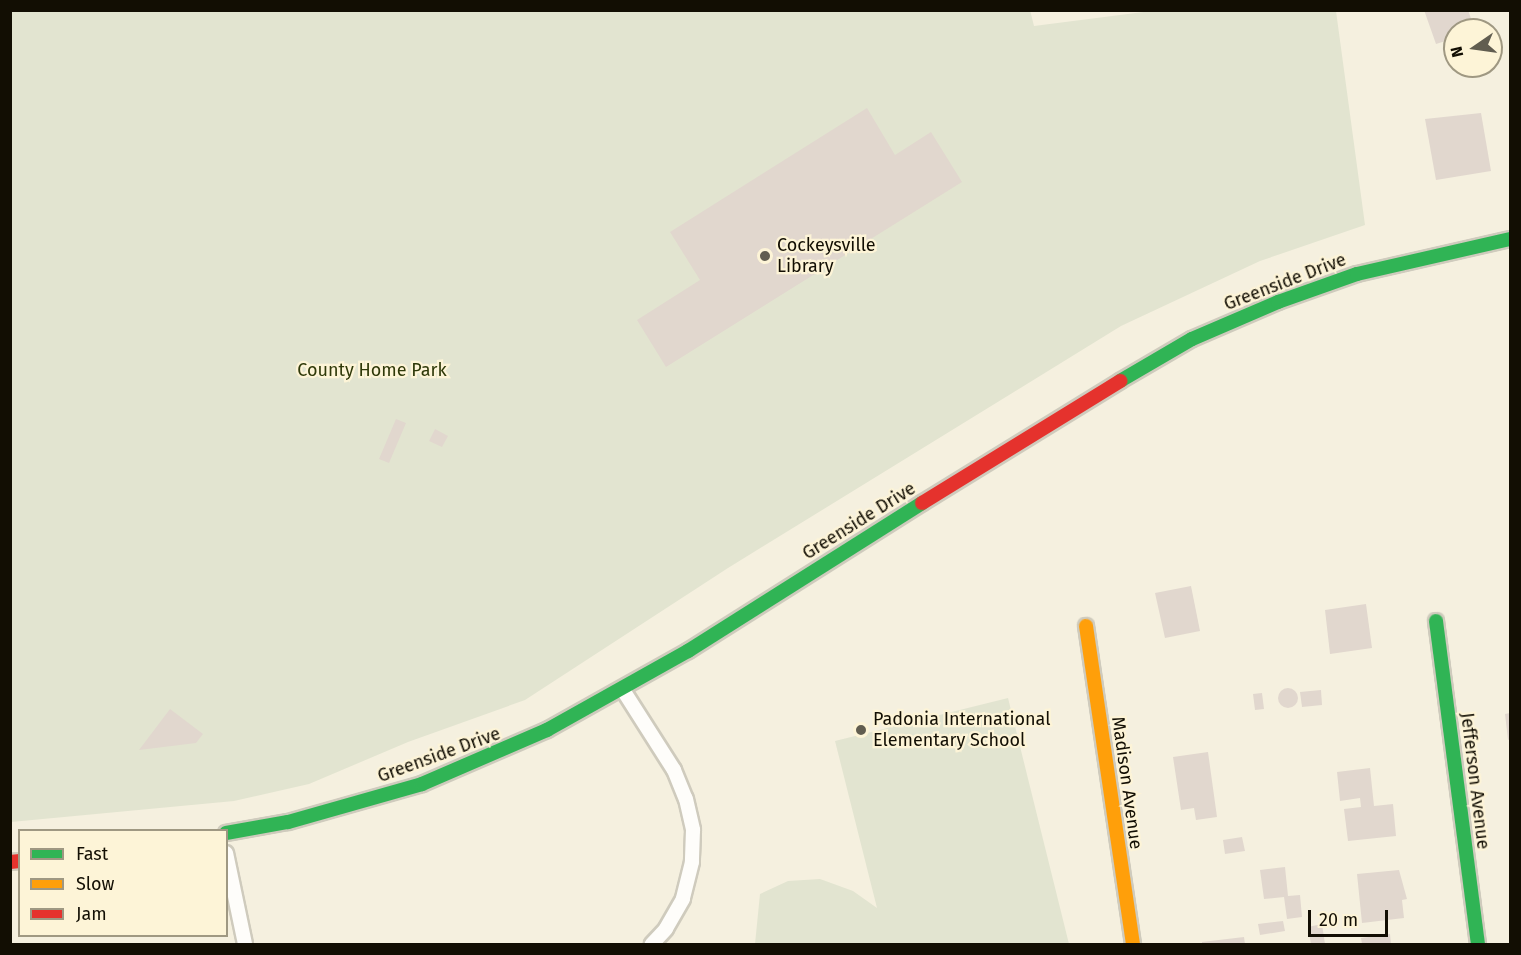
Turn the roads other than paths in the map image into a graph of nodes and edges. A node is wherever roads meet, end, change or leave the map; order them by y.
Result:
1 (1510, 239) edge
2 (1436, 621) dead end
3 (1086, 626) dead end
4 (622, 690) junction
5 (228, 833) edge
6 (228, 863) edge
7 (245, 945) edge
8 (652, 945) edge
9 (1133, 945) edge
10 (1478, 945) edge

1 - 4 street, Greenside Drive
2 - 10 street, Jefferson Avenue
3 - 9 street, Madison Avenue
4 - 5 street, Greenside Drive
4 - 8 lane
6 - 7 lane

